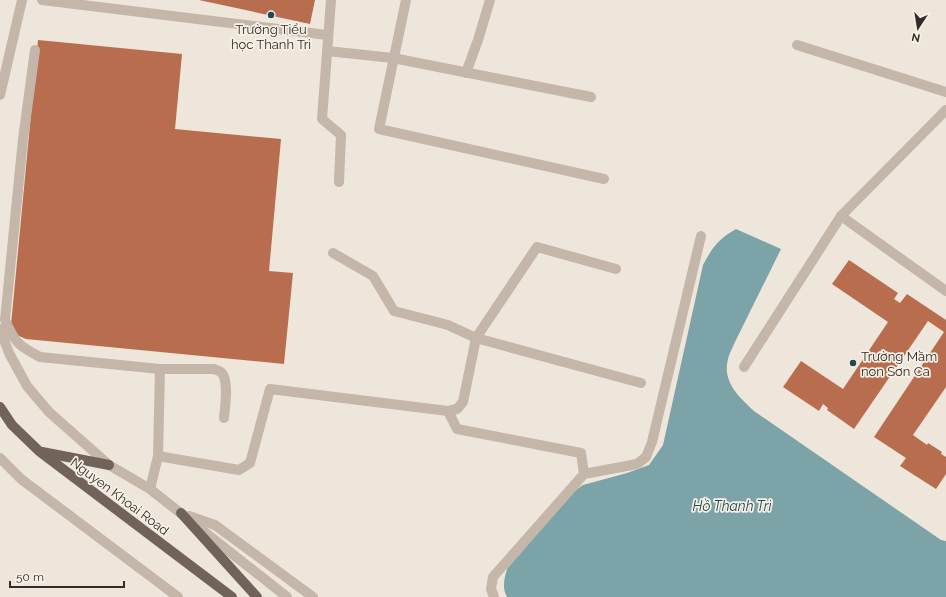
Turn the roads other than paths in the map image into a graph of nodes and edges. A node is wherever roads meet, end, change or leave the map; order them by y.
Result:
1 (22, 0) edge
2 (42, 0) edge
3 (331, 0) edge
4 (406, 0) edge
5 (490, 0) edge
6 (113, 4) edge
7 (327, 35) junction
8 (797, 45) dead end
9 (35, 50) dead end
10 (327, 51) junction
11 (393, 58) junction
12 (466, 73) junction
13 (946, 92) edge
14 (0, 95) edge
15 (591, 97) dead end
16 (946, 110) edge
17 (604, 179) dead end
18 (339, 182) dead end
19 (840, 216) junction
20 (701, 236) dead end
21 (333, 253) dead end
22 (616, 269) dead end
23 (946, 291) edge
24 (0, 329) edge
25 (476, 338) junction
26 (744, 366) dead end
27 (160, 369) junction
28 (641, 383) dead end
29 (0, 407) edge
30 (448, 411) junction
31 (224, 418) dead end
32 (39, 451) junction
33 (158, 456) junction
34 (0, 458) edge
35 (109, 465) junction
36 (584, 474) junction
37 (150, 489) junction
38 (181, 513) junction
39 (178, 597) edge
40 (232, 597) edge
41 (257, 597) edge
42 (287, 597) edge
43 (313, 597) edge
44 (494, 597) edge

1 - 14 street
2 - 6 street
3 - 7 street
4 - 11 street
5 - 12 street
6 - 7 street
7 - 10 street
8 - 13 street
9 - 27 street
10 - 11 street
10 - 18 street
11 - 12 street
11 - 17 street
12 - 15 street
16 - 19 street
19 - 23 street
19 - 26 street
20 - 36 street
21 - 25 street
22 - 25 street
24 - 35 street, Nguyen Khoai Road
25 - 28 street
25 - 30 street
27 - 31 street
27 - 33 street
29 - 32 main road, Nguyen Khoai Road
30 - 33 street
30 - 36 street
32 - 35 main road
32 - 40 main road, Nguyen Khoai Road
33 - 37 street
34 - 39 street
35 - 37 street, Nguyen Khoai Road
36 - 44 street
37 - 38 street, Nguyen Khoai Road
38 - 41 main road
38 - 42 street, Nguyen Khoai Road
38 - 43 street, Nguyen Khoai Road

